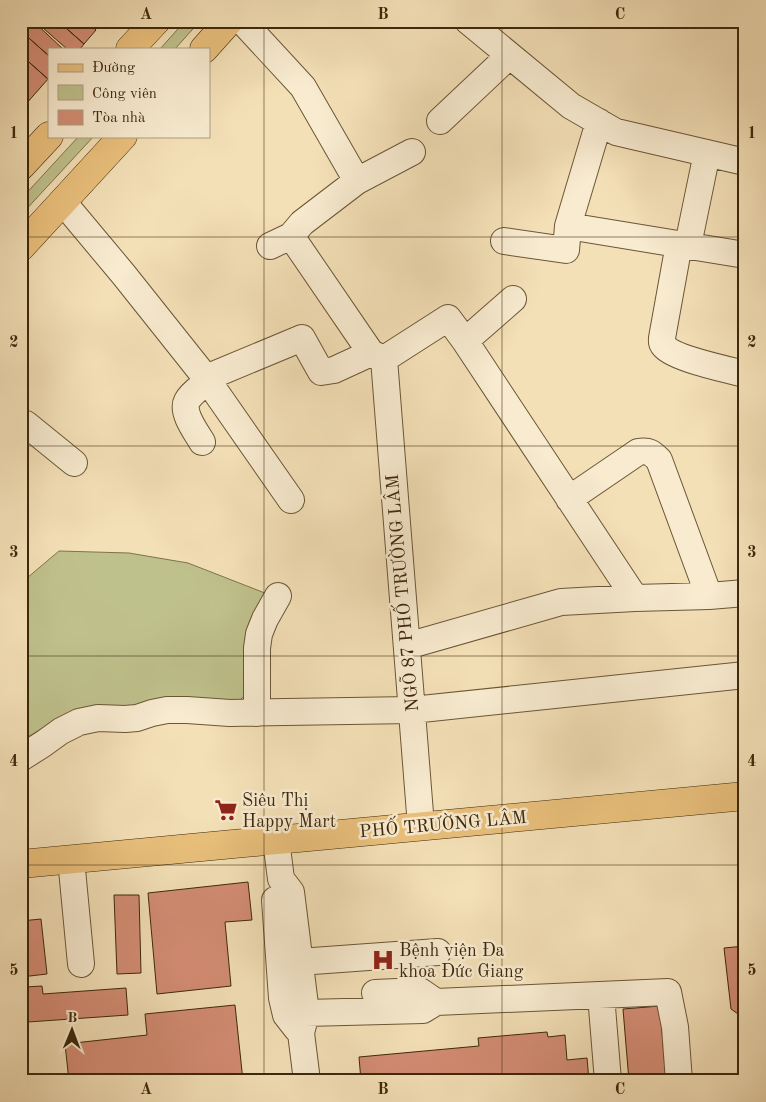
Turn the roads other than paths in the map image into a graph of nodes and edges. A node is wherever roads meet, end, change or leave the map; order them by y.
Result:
1 (156, 21) edge
2 (229, 21) edge
3 (242, 21) edge
4 (468, 21) edge
5 (131, 48) edge
6 (205, 48) edge
7 (509, 56) junction
8 (440, 121) dead end
9 (599, 122) junction
10 (48, 137) edge
11 (121, 138) edge
12 (412, 152) dead end
13 (707, 153) junction
14 (745, 162) edge
15 (21, 166) edge
16 (357, 181) junction
17 (63, 202) junction
18 (568, 226) junction
19 (504, 241) dead end
20 (683, 245) junction
21 (21, 246) edge
22 (745, 255) edge
23 (514, 299) dead end
24 (464, 341) junction
25 (377, 356) junction
26 (745, 374) edge
27 (207, 380) junction
28 (21, 427) edge
29 (202, 442) dead end
30 (74, 463) dead end
31 (569, 499) junction
32 (291, 500) dead end
33 (745, 593) edge
34 (278, 596) dead end
35 (709, 596) junction
36 (635, 598) junction
37 (407, 646) junction
38 (745, 675) edge
39 (412, 710) junction
40 (257, 713) junction
41 (21, 758) edge
42 (745, 796) edge
43 (421, 826) junction
44 (276, 840) junction
45 (71, 859) junction
46 (21, 864) edge
47 (281, 879) junction
48 (438, 952) dead end
49 (299, 962) junction
50 (81, 964) dead end
51 (601, 995) junction
52 (296, 1011) junction
53 (307, 1081) edge
54 (608, 1081) edge
55 (679, 1081) edge

1 - 5 main road
2 - 6 main road
3 - 16 street
4 - 7 street
7 - 8 street
7 - 9 street
9 - 13 street
9 - 18 street
10 - 15 main road
11 - 17 main road
12 - 16 street
13 - 14 street
13 - 20 street
16 - 25 street
17 - 21 main road
17 - 27 street
18 - 19 street
18 - 20 street
20 - 22 street
20 - 26 street
23 - 24 street
24 - 25 street
24 - 31 street
25 - 27 street
25 - 37 street, NGÕ 87 PHỐ TRƯỜNG LÂM
27 - 29 street
27 - 32 street
28 - 30 street
31 - 35 street
31 - 36 street
33 - 35 street
34 - 40 street
35 - 36 street
36 - 37 street
37 - 39 street, NGÕ 87 PHỐ TRƯỜNG LÂM
38 - 39 street
39 - 40 street
39 - 43 street, NGÕ 87 PHỐ TRƯỜNG LÂM
40 - 41 street
42 - 43 main road, PHỐ TRƯỜNG LÂM
43 - 44 main road, PHỐ TRƯỜNG LÂM
44 - 45 main road, PHỐ TRƯỜNG LÂM
44 - 47 street
45 - 46 main road, PHỐ TRƯỜNG LÂM
45 - 50 street
47 - 49 street
47 - 52 street
48 - 49 street
49 - 52 street
51 - 52 street
51 - 54 street
51 - 55 street
52 - 53 street

